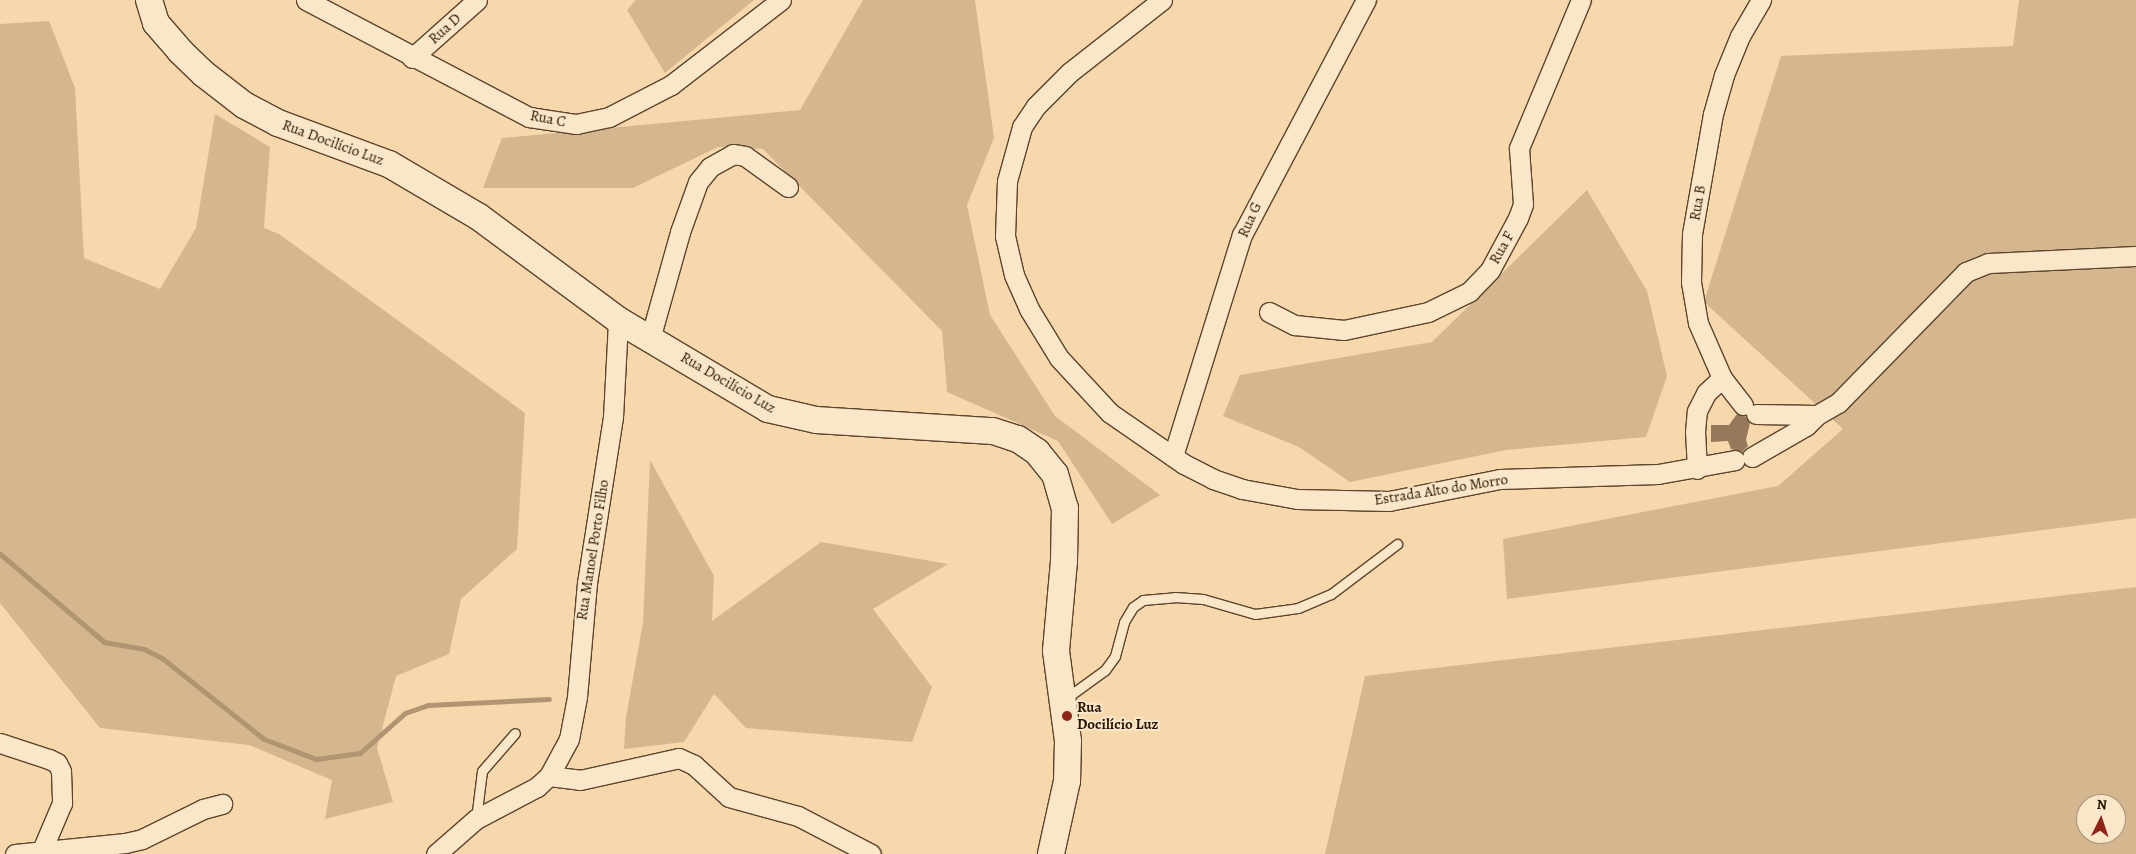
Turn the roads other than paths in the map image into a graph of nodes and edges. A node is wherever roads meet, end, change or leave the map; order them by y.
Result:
1 (149, 0) edge
2 (306, 0) edge
3 (478, 0) edge
4 (781, 0) edge
5 (1162, 0) edge
6 (1366, 0) edge
7 (1581, 0) edge
8 (1761, 0) edge
9 (412, 58) junction
10 (788, 187) dead end
11 (2136, 256) edge
12 (1269, 312) dead end
13 (618, 320) junction
14 (650, 339) junction
15 (1722, 378) junction
16 (1817, 414) junction
17 (1173, 456) junction
18 (1697, 469) junction
19 (1397, 544) dead end
20 (1063, 701) junction
21 (515, 733) dead end
22 (0, 743) edge
23 (549, 776) junction
24 (222, 804) dead end
25 (476, 818) junction
26 (42, 850) junction
27 (15, 854) edge
28 (436, 854) edge
29 (870, 854) edge
30 (1051, 854) edge

1 - 13 main road, Rua Docilício Luz
2 - 9 street, Rua C
3 - 9 street, Rua D
4 - 9 street, Rua C
5 - 17 street, Estrada Alto do Morro
6 - 17 street, Rua G
7 - 12 street, Rua F
8 - 15 street, Rua B
10 - 14 street
11 - 16 street, Estrada Alto do Morro
13 - 14 main road, Rua Docilício Luz
13 - 23 street, Rua Manoel Porto Filho
14 - 20 main road, Rua Docilício Luz
15 - 16 street, Rua B
15 - 18 street
16 - 18 street, Estrada Alto do Morro
17 - 18 street, Estrada Alto do Morro
19 - 20 lane
20 - 30 main road, Rua Docilício Luz
21 - 25 lane
22 - 26 street
23 - 25 street
23 - 29 street
24 - 26 street
25 - 28 street
26 - 27 street

